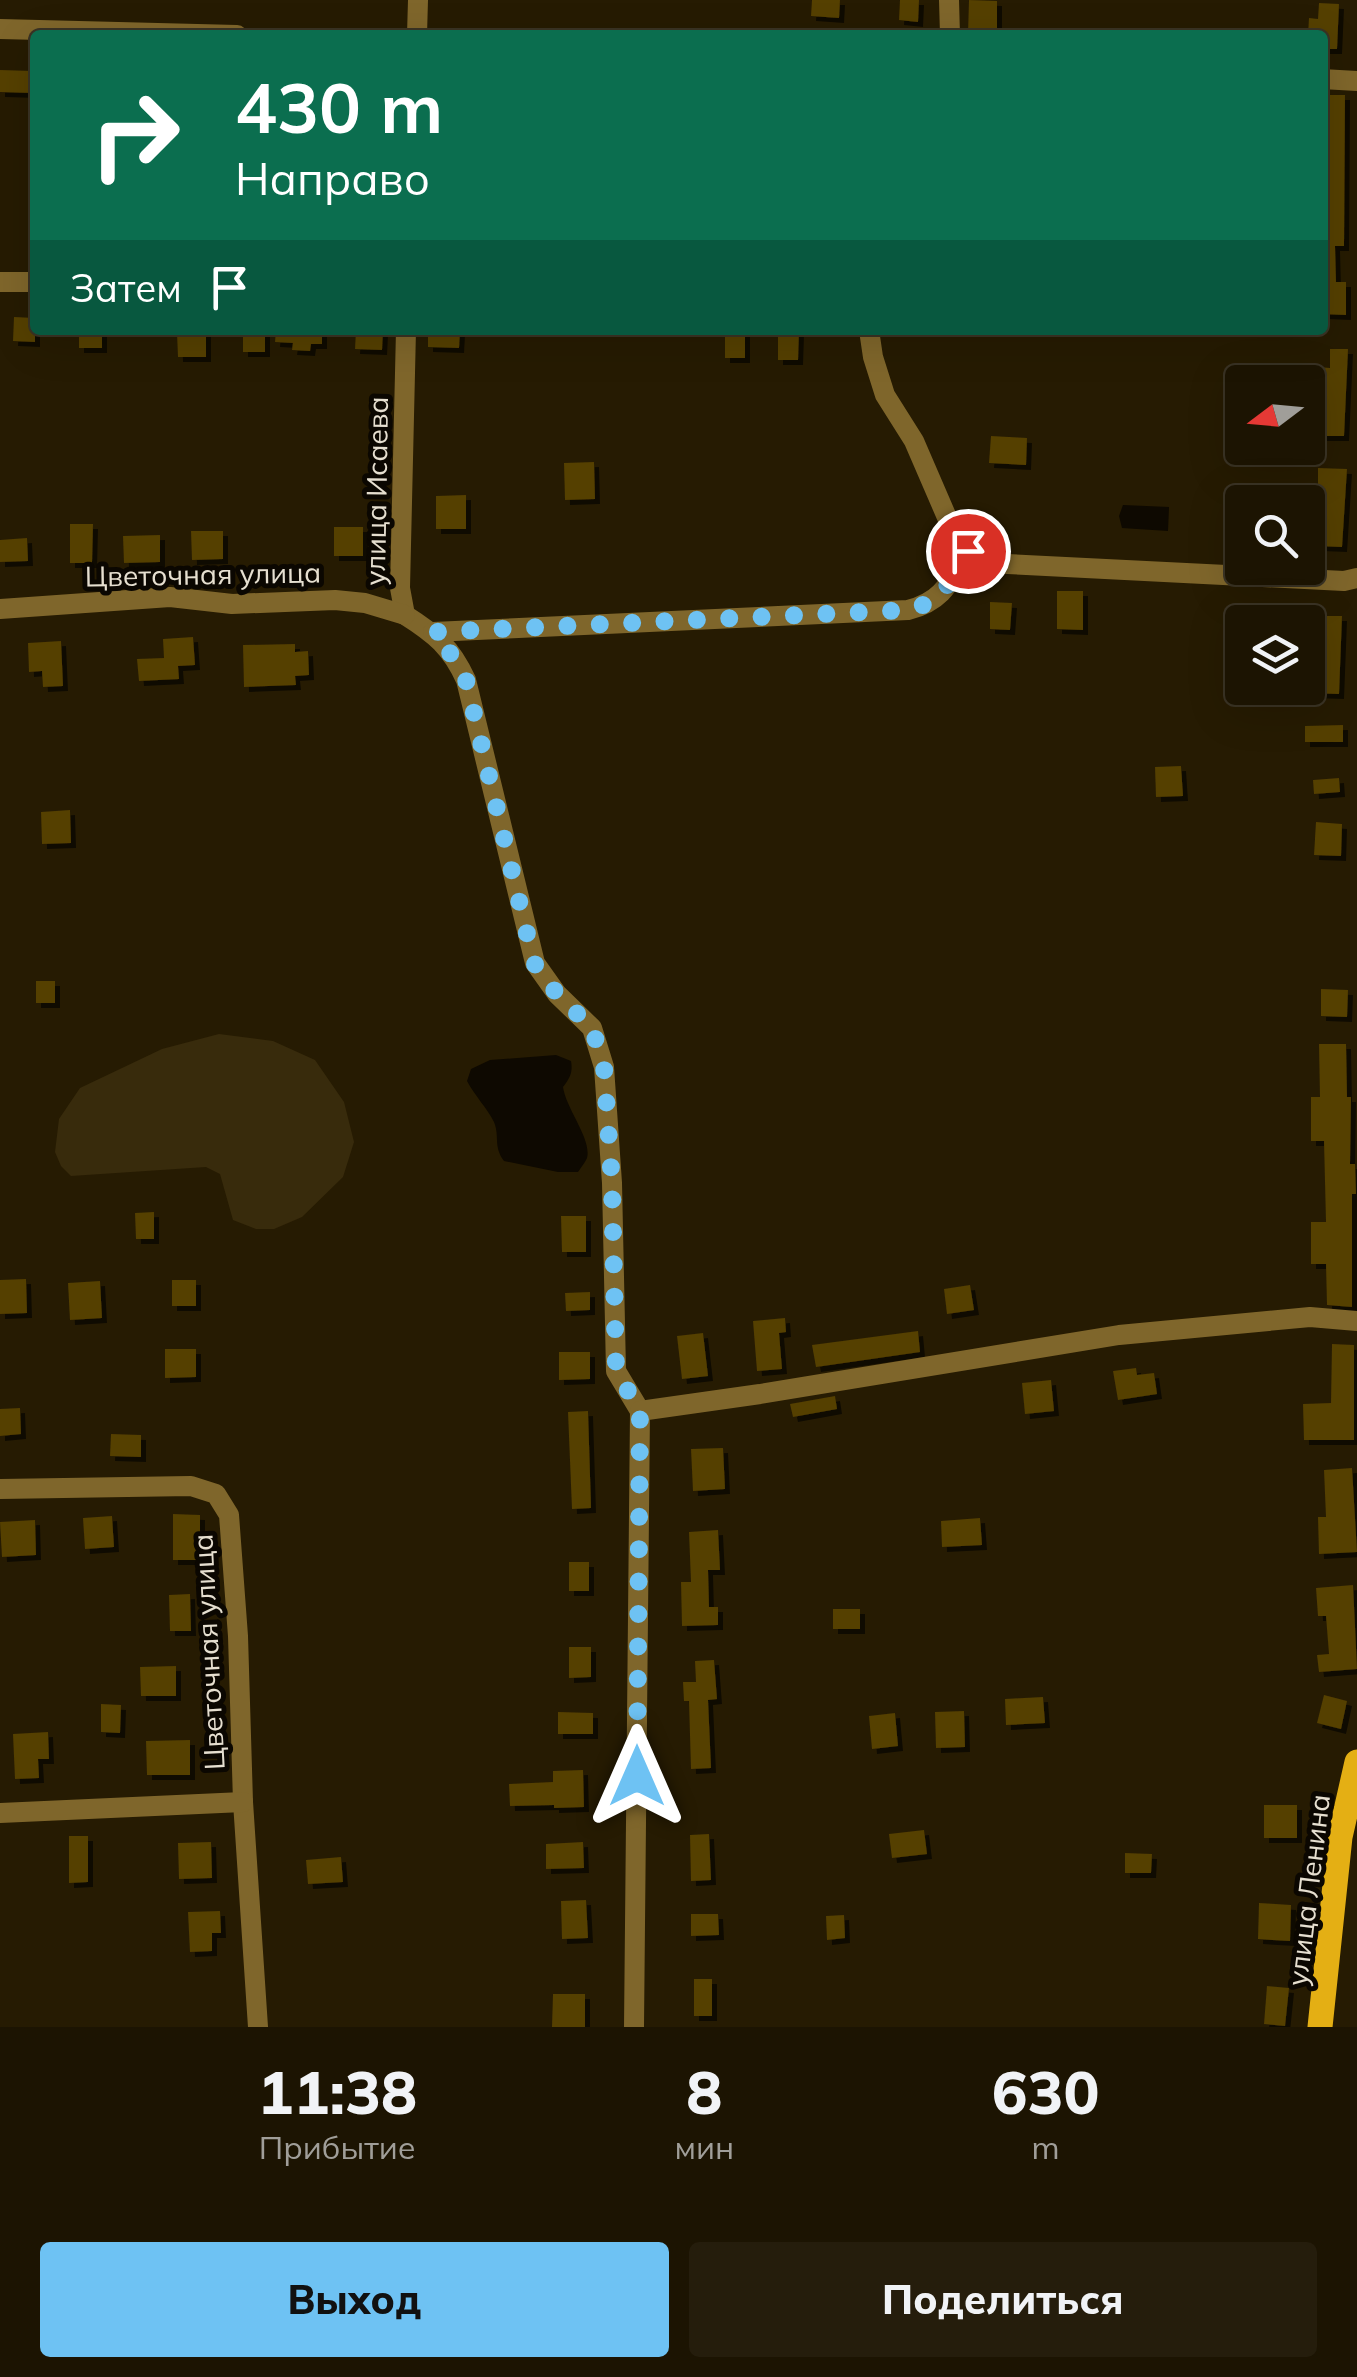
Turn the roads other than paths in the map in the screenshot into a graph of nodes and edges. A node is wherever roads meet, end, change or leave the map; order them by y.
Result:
1 (418, 0) edge
2 (949, 0) edge
3 (0, 29) edge
4 (40, 30) edge
5 (417, 30) edge
6 (950, 30) edge
7 (1328, 79) edge
8 (1357, 81) edge
9 (0, 282) edge
10 (30, 282) edge
11 (406, 335) edge
12 (870, 335) edge
13 (968, 551) junction
14 (1357, 578) edge
15 (0, 609) edge
16 (405, 615) junction
17 (433, 632) junction
18 (1357, 1320) edge
19 (640, 1411) junction
20 (0, 1490) edge
21 (1357, 1762) edge
22 (243, 1802) junction
23 (0, 1813) edge
24 (258, 2027) edge
25 (634, 2027) edge
26 (1320, 2027) edge

1 - 5 street
2 - 6 street
3 - 4 street
7 - 8 street
9 - 10 street
11 - 16 street, улица Исаева
12 - 13 street
13 - 14 street
13 - 17 street
15 - 16 street, Цветочная улица
16 - 17 street, улица Исаева
17 - 19 street, улица Исаева
18 - 19 street
19 - 25 street, улица Исаева
20 - 22 street, Цветочная улица
21 - 26 main road, улица Ленина
22 - 23 street
22 - 24 street, Цветочная улица

